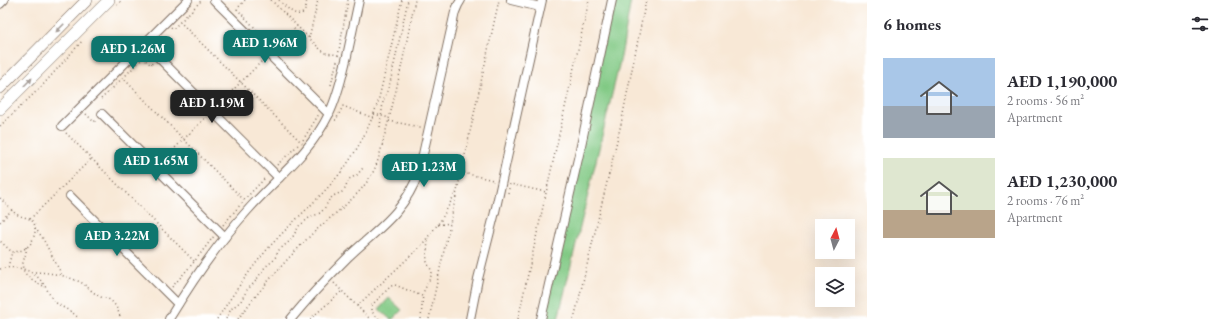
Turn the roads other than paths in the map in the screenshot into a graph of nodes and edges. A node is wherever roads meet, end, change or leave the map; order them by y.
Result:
1 (4, 0) edge
2 (87, 0) edge
3 (188, 0) edge
4 (214, 0) edge
5 (359, 0) edge
6 (461, 0) edge
7 (511, 0) edge
8 (612, 0) edge
9 (114, 2) edge
10 (541, 3) edge
11 (0, 4) edge
12 (158, 57) road end
13 (0, 88) edge
14 (0, 109) edge
15 (102, 114) road end
16 (329, 114) junction
17 (62, 126) road end
18 (279, 178) junction
19 (70, 196) dead end
20 (225, 237) junction
21 (178, 304) junction
22 (169, 319) edge
23 (291, 319) edge
24 (470, 319) edge
25 (541, 319) edge

1 - 11 street
2 -> 13 street
3 - 17 street
4 - 16 street
5 - 16 street
6 - 23 street
7 - 10 street
8 - 25 street
14 -> 9 street
10 - 24 street
12 - 18 street
15 - 20 street
16 - 18 street
18 - 20 street
19 - 21 street
20 - 21 street
21 - 22 street

